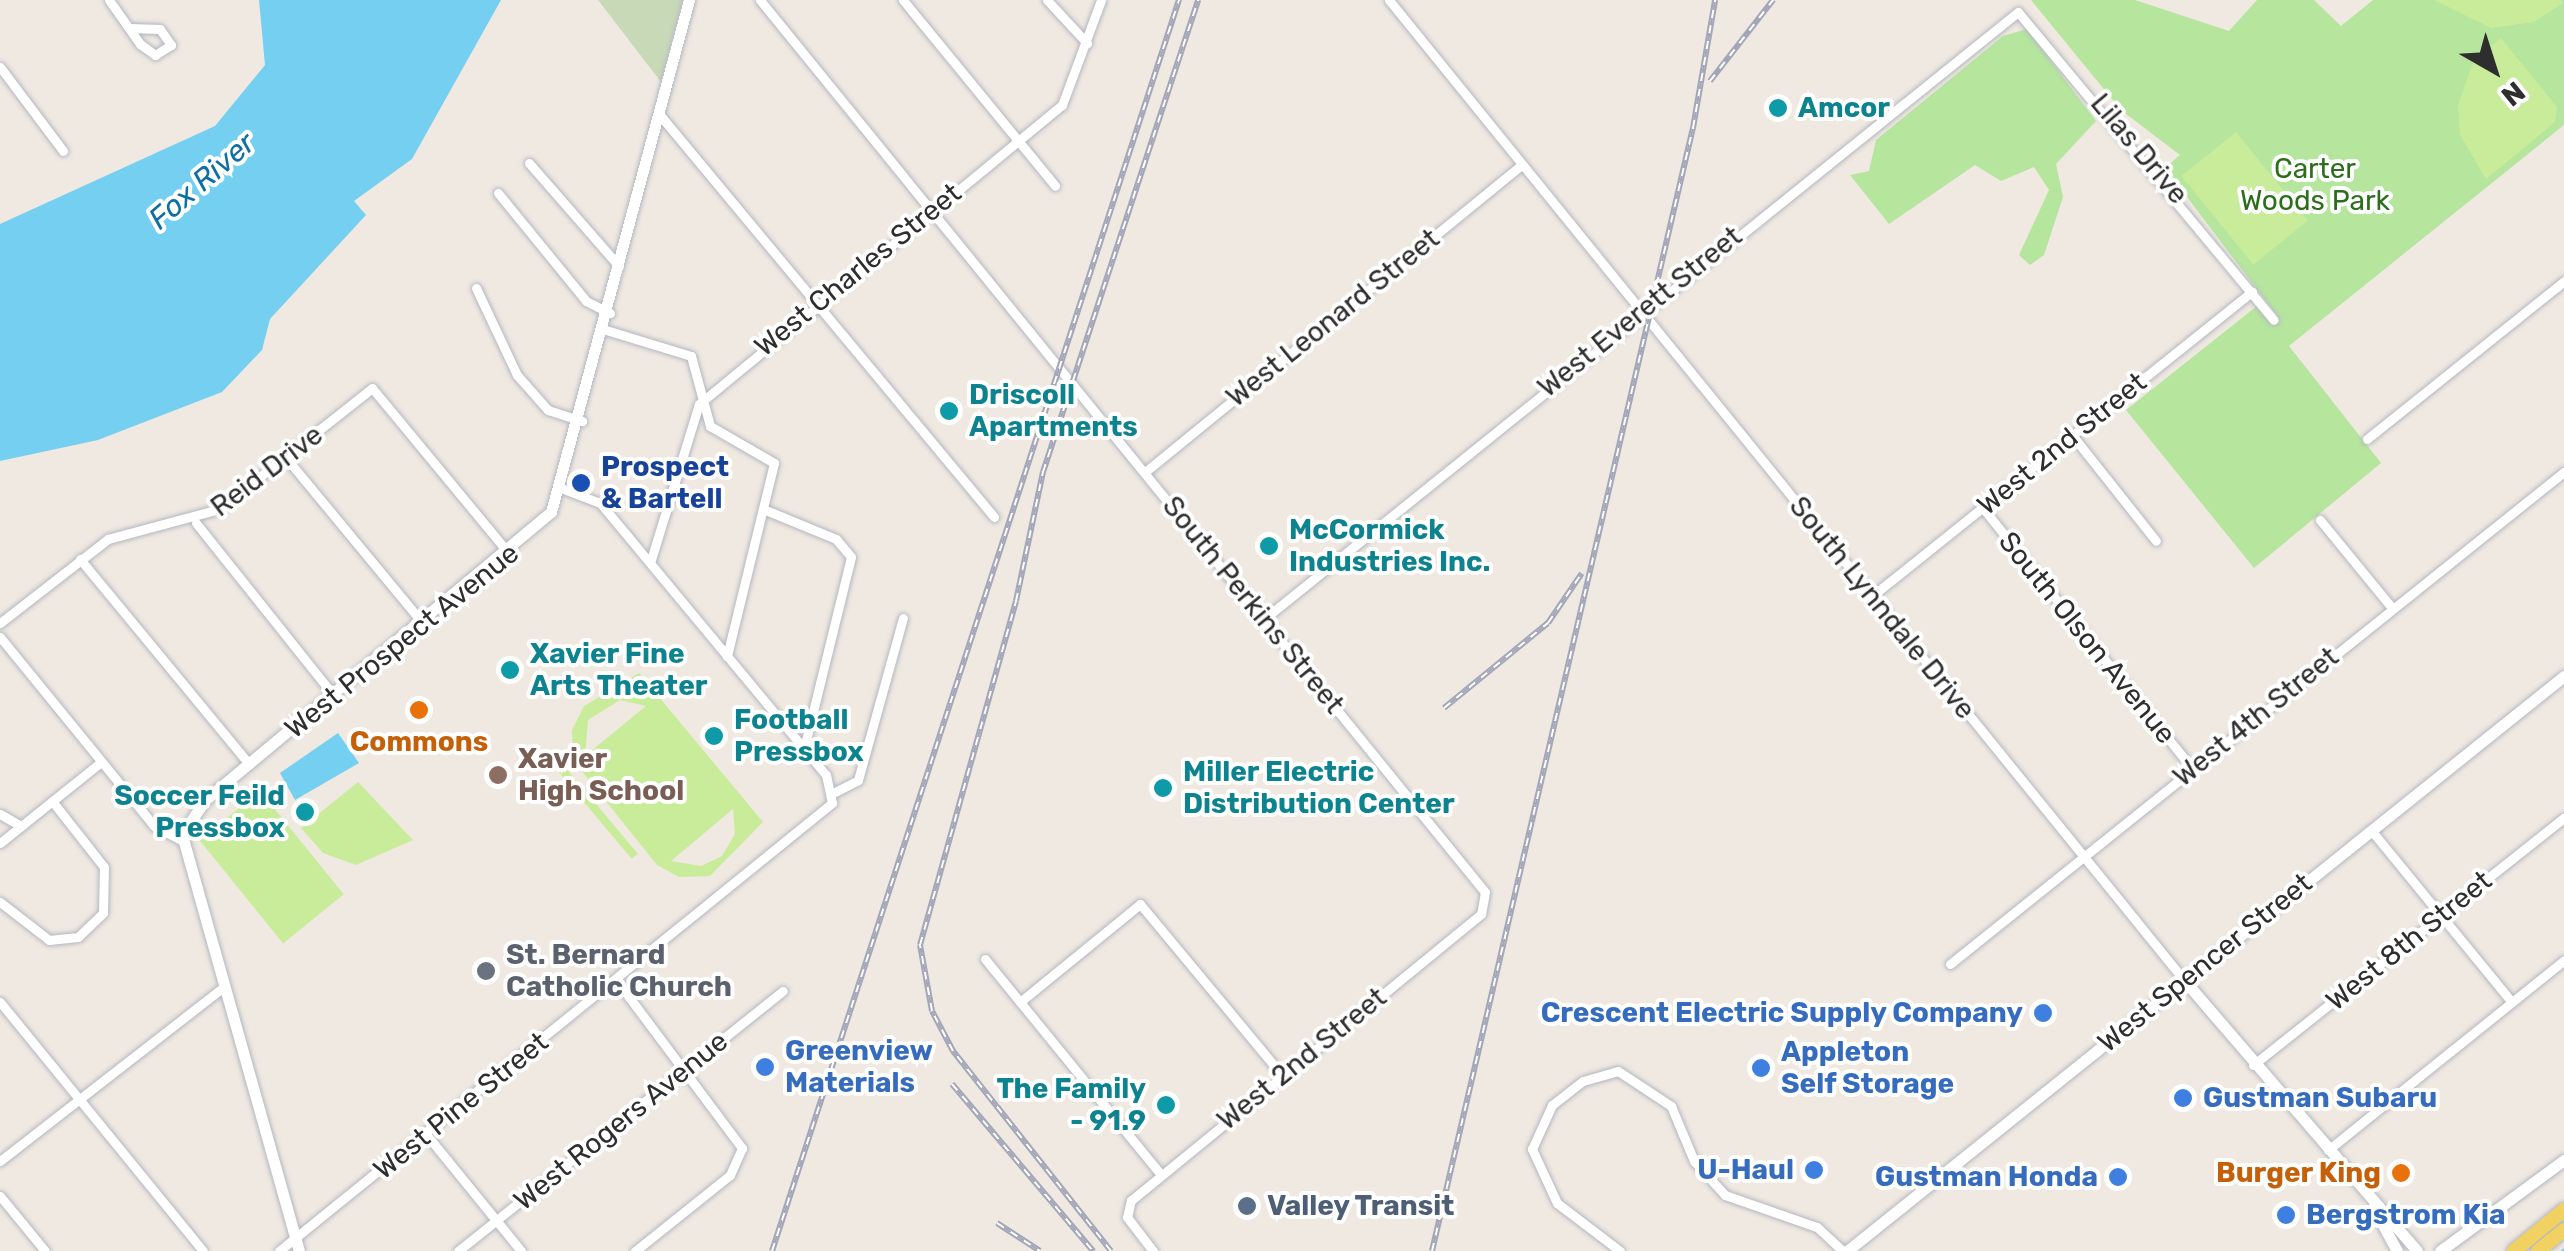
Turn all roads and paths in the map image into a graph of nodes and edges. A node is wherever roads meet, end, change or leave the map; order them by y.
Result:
1 (109, 0) edge
2 (689, 0) edge
3 (760, 0) edge
4 (902, 0) edge
5 (1047, 0) edge
6 (1101, 0) edge
7 (1389, 0) edge
8 (2022, 11) joint
9 (130, 28) dead end
10 (1087, 43) junction
11 (0, 67) edge
12 (658, 114) junction
13 (1018, 141) junction
14 (63, 151) dead end
15 (530, 164) dead end
16 (1522, 164) junction
17 (1055, 186) dead end
18 (498, 193) dead end
19 (932, 211) junction
20 (622, 267) junction
21 (2564, 281) edge
22 (476, 288) dead end
23 (2252, 292) junction
24 (817, 304) junction
25 (1640, 310) junction
26 (610, 313) junction
27 (2274, 320) dead end
28 (606, 330) junction
29 (698, 404) junction
30 (582, 421) junction
31 (2072, 435) junction
32 (2367, 440) dead end
33 (287, 459) junction
34 (1144, 472) junction
35 (2564, 472) edge
36 (563, 489) junction
37 (1982, 508) junction
38 (768, 511) junction
39 (994, 517) dead end
40 (2320, 520) dead end
41 (196, 523) junction
42 (2156, 541) dead end
43 (510, 555) junction
44 (80, 559) junction
45 (650, 563) junction
46 (1872, 596) junction
47 (2392, 608) junction
48 (903, 618) dead end
49 (1264, 618) junction
50 (0, 622) edge
51 (424, 624) junction
52 (0, 637) edge
53 (727, 656) junction
54 (2564, 676) edge
55 (334, 696) junction
56 (804, 749) junction
57 (101, 762) junction
58 (248, 764) junction
59 (2192, 769) junction
60 (833, 793) junction
61 (52, 801) junction
62 (0, 814) edge
63 (2564, 818) edge
64 (20, 826) junction
65 (2371, 830) junction
66 (1, 840) edge
67 (182, 840) junction
68 (2083, 856) junction
69 (0, 902) edge
70 (1480, 914) joint
71 (2441, 916) junction
72 (985, 958) dead end
73 (2564, 960) edge
74 (1950, 964) dead end
75 (2184, 980) junction
76 (617, 982) junction
77 (220, 989) junction
78 (784, 991) dead end
79 (0, 1002) edge
80 (1020, 1002) junction
81 (2512, 1002) junction
82 (2254, 1065) junction
83 (686, 1068) junction
84 (1282, 1075) junction
85 (79, 1098) junction
86 (426, 1134) junction
87 (2326, 1152) junction
88 (0, 1160) edge
89 (2564, 1160) edge
90 (1161, 1174) junction
91 (0, 1196) edge
92 (2564, 1210) edge
93 (2378, 1214) junction
94 (496, 1221) junction
95 (2564, 1230) edge
96 (297, 1245) edge
97 (45, 1251) edge
98 (202, 1251) edge
99 (280, 1251) edge
100 (458, 1251) edge
101 (520, 1251) edge
102 (635, 1251) edge
103 (1152, 1251) edge
104 (1620, 1251) edge
105 (1845, 1251) edge
106 (2397, 1251) edge
107 (2417, 1251) edge
108 (2440, 1251) edge
109 (2514, 1251) edge
110 (2538, 1251) edge

1 - 9 street
2 - 12 street, West Prospect Avenue
3 - 19 street, South Perkins Street
4 - 13 street
5 - 10 street
6 - 10 street, West Charles Street
7 - 16 street, South Lynndale Drive
8 - 23 street, Lilas Drive
8 - 25 street, West Everett Street
10 - 13 street, West Charles Street
11 - 14 street
12 - 20 street, West Prospect Avenue
12 - 24 street
13 - 17 street
13 - 19 street, West Charles Street
15 - 20 street
16 - 25 street, South Lynndale Drive
16 - 34 street, West Leonard Street
18 - 26 street
19 - 24 street, West Charles Street
19 - 34 street, South Perkins Street
20 - 26 street, West Prospect Avenue
21 - 32 street
22 - 30 street
23 - 27 street, Lilas Drive
23 - 31 street, West 2nd Street
24 - 29 street, West Charles Street
24 - 39 street
25 - 46 street, South Lynndale Drive
25 - 49 street, West Everett Street
26 - 28 street, West Prospect Avenue
28 - 29 street
28 - 30 street, West Prospect Avenue
29 - 38 street
29 - 45 street
30 - 36 street, West Prospect Avenue
31 - 37 street, West 2nd Street
31 - 42 street
33 - 41 street, Reid Drive
33 - 43 street, Reid Drive
33 - 51 street
34 - 49 street, South Perkins Street
35 - 47 street, West 4th Street
36 - 43 street, West Prospect Avenue
36 - 45 street
37 - 46 street, West 2nd Street
37 - 59 street, South Olson Avenue
38 - 53 street
38 - 56 street
40 - 47 street
41 - 44 street, Reid Drive
41 - 55 street
43 - 51 street, West Prospect Avenue
44 - 50 street, Reid Drive
44 - 58 street
45 - 53 street
46 - 68 street, South Lynndale Drive
47 - 59 street, West 4th Street
48 - 60 street
49 - 70 street, South Perkins Street
51 - 55 street, West Prospect Avenue
52 - 57 street
53 - 56 street
54 - 65 street, West Spencer Street
55 - 58 street, West Prospect Avenue
56 - 60 street
57 - 61 street
57 - 67 street
58 - 67 street, West Prospect Avenue
59 - 68 street, West 4th Street
60 - 76 street, West Pine Street
61 - 64 street
61 - 69 street
62 - 64 street
63 - 71 street, West 8th Street
64 - 66 street
65 - 71 street
65 - 75 street, West Spencer Street
67 - 77 street
68 - 74 street, West 4th Street
68 - 75 street, South Lynndale Drive
70 - 84 street, West 2nd Street
71 - 81 street
71 - 82 street, West 8th Street
72 - 80 street
73 - 81 street
75 - 82 street, South Lynndale Drive
75 - 105 street, West Spencer Street
76 - 83 street
76 - 86 street, West Pine Street
77 - 85 street
77 - 96 street
78 - 83 street, West Rogers Avenue
79 - 85 street
80 - 84 street
80 - 90 street
81 - 87 street
82 - 87 street, South Lynndale Drive
83 - 94 street, West Rogers Avenue
83 - 102 street
84 - 90 street, West 2nd Street
85 - 88 street
85 - 98 street
86 - 94 street
86 - 96 street, West Pine Street
87 - 93 street, South Lynndale Drive
89 - 108 street
90 - 103 street, West 2nd Street
91 - 97 street
92 - 109 main road
93 - 106 street, South Lynndale Drive
93 - 107 street, South Lynndale Drive
94 - 100 street, West Rogers Avenue
94 - 101 street
95 - 110 main road
96 - 99 street, West Pine Street
104 - 105 street

